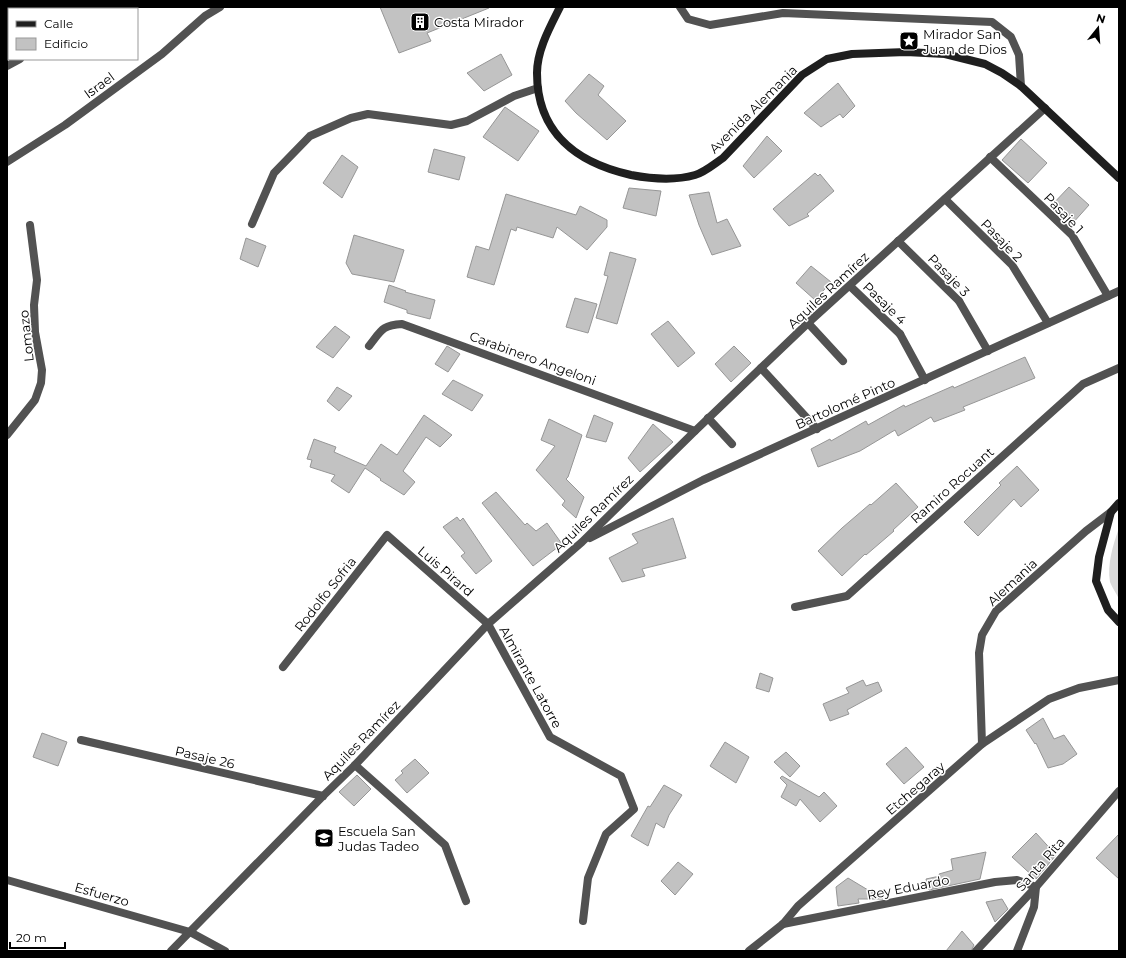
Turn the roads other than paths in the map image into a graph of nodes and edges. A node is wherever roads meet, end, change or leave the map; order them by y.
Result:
1 (220, 7) edge
2 (560, 7) edge
3 (680, 7) edge
4 (18, 60) edge
5 (7, 66) edge
6 (1022, 86) junction
7 (538, 88) junction
8 (1045, 108) junction
9 (990, 157) junction
10 (7, 162) edge
11 (1119, 178) edge
12 (945, 199) junction
13 (252, 224) dead end
14 (30, 225) dead end
15 (898, 241) junction
16 (850, 286) junction
17 (1119, 291) edge
18 (1108, 296) junction
19 (808, 323) junction
20 (1048, 323) junction
21 (369, 346) dead end
22 (988, 351) junction
23 (843, 361) dead end
24 (761, 368) junction
25 (1119, 368) edge
26 (925, 380) junction
27 (708, 418) junction
28 (817, 429) junction
29 (695, 431) junction
30 (7, 435) edge
31 (732, 444) dead end
32 (1119, 503) edge
33 (1111, 512) junction
34 (387, 535) joint
35 (582, 542) junction
36 (795, 607) dead end
37 (1119, 622) edge
38 (488, 624) junction
39 (283, 668) dead end
40 (1119, 680) edge
41 (81, 740) dead end
42 (982, 744) junction
43 (355, 765) junction
44 (1119, 791) edge
45 (323, 796) junction
46 (7, 880) edge
47 (1036, 887) junction
48 (466, 901) dead end
49 (583, 921) dead end
50 (783, 924) junction
51 (190, 932) junction
52 (172, 951) edge
53 (225, 951) edge
54 (749, 951) edge
55 (976, 951) edge
56 (1017, 951) edge

1 - 10 street, Israel
2 - 7 main road, Avenida Alemania
3 - 6 street
4 - 5 street
6 - 7 main road, Avenida Alemania
6 - 8 main road, Avenida Alemania
7 - 13 street
8 - 9 street, Aquiles Ramírez
8 - 11 main road, Avenida Alemania
9 - 12 street, Aquiles Ramírez
9 - 18 street, Pasaje 1
12 - 15 street, Aquiles Ramírez
12 - 20 street, Pasaje 2
14 - 30 street, Lomazo
15 - 16 street, Aquiles Ramírez
15 - 22 street, Pasaje 3
16 - 19 street, Aquiles Ramírez
16 - 26 street, Pasaje 4
17 - 18 street, Bartolomé Pinto
18 - 20 street, Bartolomé Pinto
19 - 23 street
19 - 24 street, Aquiles Ramírez
20 - 22 street, Bartolomé Pinto
21 - 29 street, Carabinero Angeloni
22 - 26 street, Bartolomé Pinto
24 - 27 street, Aquiles Ramírez
24 - 28 street
25 - 36 street, Ramiro Rocuant
26 - 28 street, Bartolomé Pinto
27 - 29 street, Aquiles Ramírez
27 - 31 street
28 - 35 street, Bartolomé Pinto
29 - 35 street, Aquiles Ramírez
32 - 33 main road
33 - 37 main road
33 - 42 street, Alemania
34 - 38 street, Luis Pirard
34 - 39 street, Rodolfo Sofria
35 - 38 street, Aquiles Ramírez
38 - 43 street, Aquiles Ramírez
38 - 49 street, Almirante Latorre
40 - 42 street, Etchegaray
41 - 45 street, Pasaje 26
42 - 50 street, Etchegaray
43 - 45 street, Aquiles Ramírez
43 - 48 street
44 - 47 street, Santa Rita
45 - 51 street, Aquiles Ramírez
46 - 51 street, Esfuerzo
47 - 50 street, Rey Eduardo
47 - 55 street, Santa Rita
47 - 56 street
50 - 54 street, Etchegaray
51 - 52 street, Aquiles Ramírez
51 - 53 street, Esfuerzo

